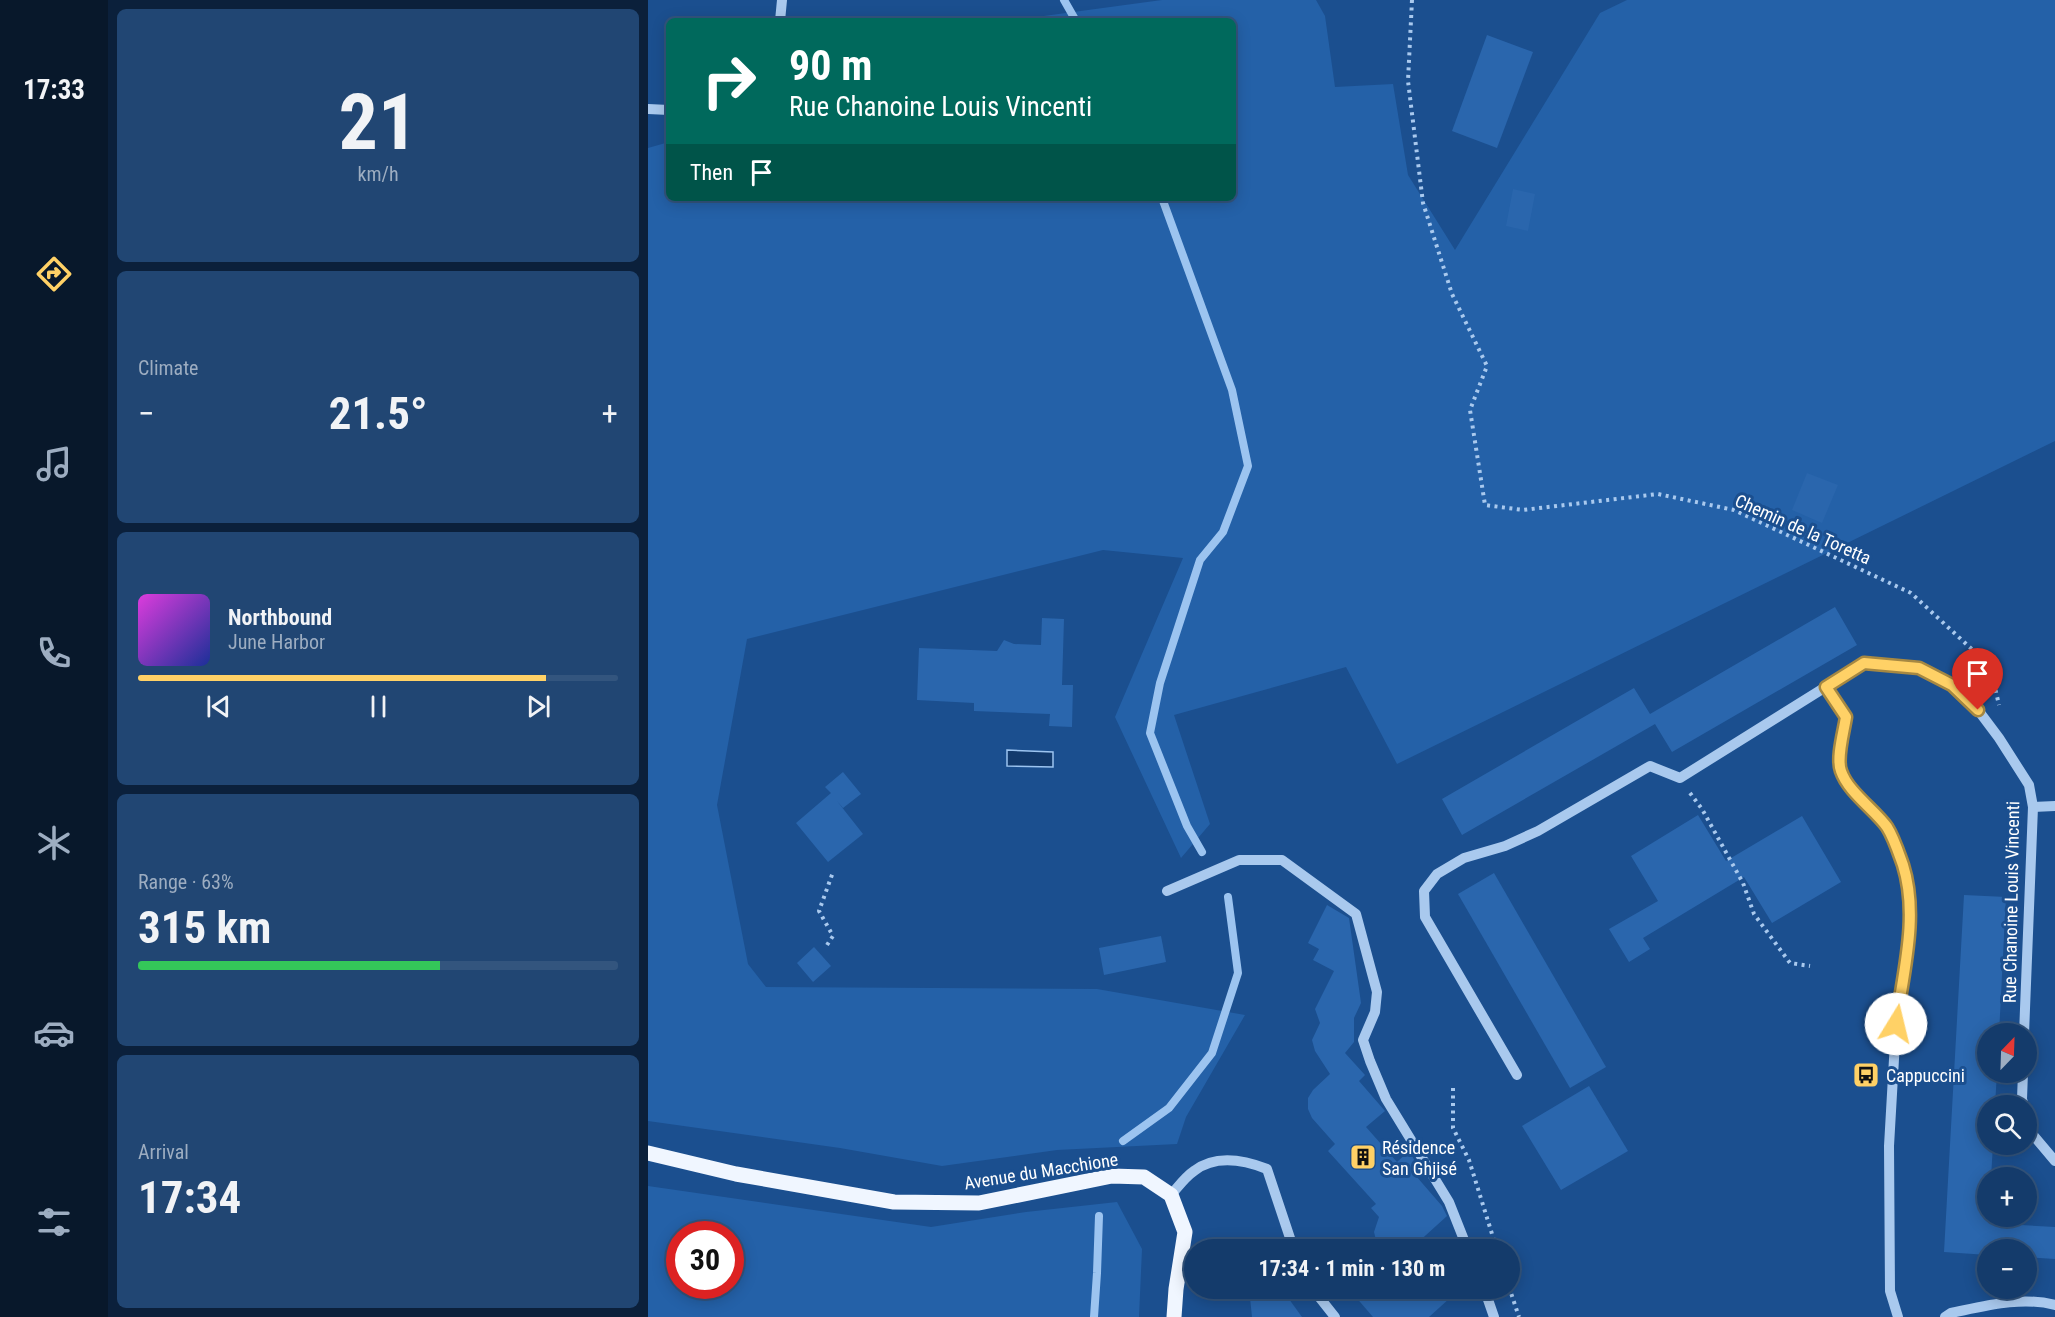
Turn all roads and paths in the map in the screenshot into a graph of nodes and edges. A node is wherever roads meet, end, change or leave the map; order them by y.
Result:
1 (782, 0) edge
2 (1412, 0) edge
3 (780, 18) edge
4 (648, 109) edge
5 (666, 110) edge
6 (1826, 687) junction
7 (1999, 738) junction
8 (1680, 778) junction
9 (2055, 806) edge
10 (2033, 807) junction
11 (833, 872) dead end
12 (1167, 891) dead end
13 (827, 945) dead end
14 (1810, 966) dead end
15 (2024, 1023) edge
16 (1517, 1075) dead end
17 (1453, 1088) dead end
18 (2037, 1141) edge
19 (648, 1153) edge
20 (2055, 1161) edge
21 (1171, 1195) junction
22 (1290, 1239) edge
23 (1464, 1239) edge
24 (1494, 1239) edge
25 (1321, 1299) edge
26 (1488, 1299) edge
27 (1513, 1299) edge
28 (2055, 1305) edge
29 (1174, 1317) edge
30 (1335, 1317) edge
31 (1494, 1317) edge
32 (1519, 1317) edge
33 (1898, 1317) edge
34 (1945, 1317) edge

1 - 3 street
2 - 7 path, Chemin de la Toretta
4 - 5 street
6 - 7 street, Rue Chanoine Louis Vincenti
6 - 8 street, Rue Chanoine Louis Vincenti
6 - 33 street
7 - 10 street, Rue Chanoine Louis Vincenti
8 - 14 path
8 - 16 street
9 - 10 street
10 - 15 street, Rue Chanoine Louis Vincenti
11 - 13 path
12 - 23 street
17 - 24 path
18 - 20 street
19 - 21 main road, Avenue du Macchione
21 - 22 street
21 - 29 main road
25 - 30 street
26 - 31 street
27 - 32 path
28 - 34 street

